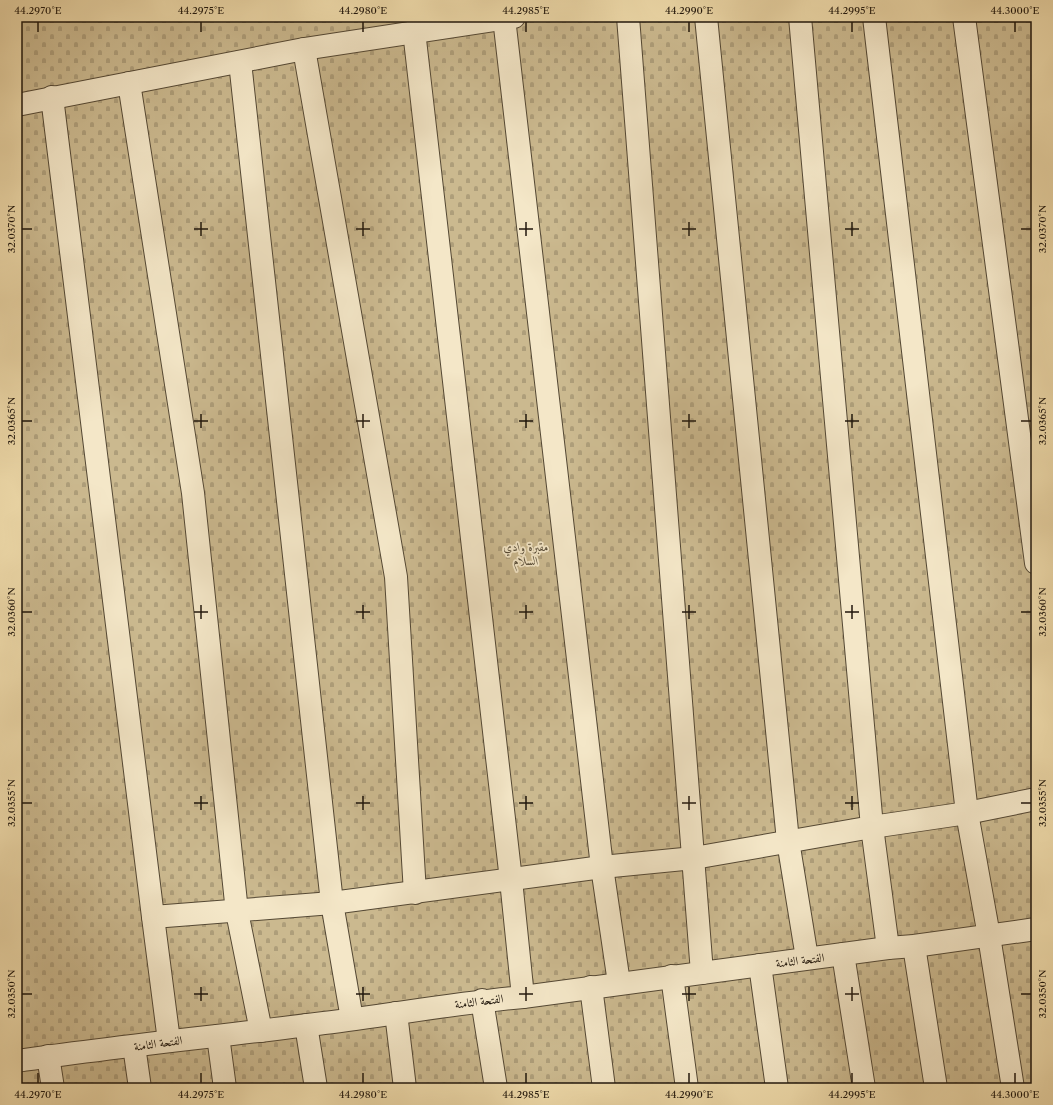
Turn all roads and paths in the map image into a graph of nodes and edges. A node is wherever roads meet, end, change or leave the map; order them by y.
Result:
1 (628, 17) edge
2 (706, 17) edge
3 (800, 17) edge
4 (874, 17) edge
5 (964, 17) edge
6 (509, 18) edge
7 (414, 32) junction
8 (304, 49) junction
9 (240, 62) junction
10 (129, 83) junction
11 (52, 97) junction
12 (17, 105) edge
13 (1036, 563) edge
14 (1036, 799) edge
15 (967, 813) junction
16 (872, 827) junction
17 (788, 841) junction
18 (694, 858) junction
19 (602, 867) junction
20 (511, 880) junction
21 (414, 893) junction
22 (332, 903) junction
23 (237, 912) junction
24 (153, 917) junction
25 (1036, 929) edge
26 (989, 936) junction
27 (914, 946) junction
28 (888, 948) junction
29 (843, 954) junction
30 (807, 958) junction
31 (760, 965) junction
32 (702, 973) junction
33 (672, 976) junction
34 (619, 983) junction
35 (591, 987) junction
36 (523, 997) junction
37 (482, 1000) junction
38 (396, 1013) junction
39 (352, 1020) junction
40 (306, 1025) junction
41 (260, 1031) junction
42 (218, 1036) junction
43 (169, 1040) junction
44 (134, 1046) junction
45 (48, 1056) junction
46 (17, 1061) edge
47 (53, 1088) edge
48 (140, 1088) edge
49 (225, 1088) edge
50 (316, 1088) edge
51 (405, 1088) edge
52 (496, 1088) edge
53 (604, 1088) edge
54 (687, 1088) edge
55 (777, 1088) edge
56 (864, 1088) edge
57 (936, 1088) edge
58 (1013, 1088) edge

1 - 18 lane
2 - 17 lane
3 - 16 lane
4 - 15 lane
5 - 13 lane
6 - 7 lane
6 - 19 lane
7 - 8 lane
7 - 20 lane
8 - 9 lane
8 - 21 lane
9 - 10 lane
9 - 22 lane
10 - 11 lane
10 - 23 lane
11 - 12 lane
11 - 24 lane
14 - 15 lane
15 - 16 lane
15 - 26 lane
16 - 17 lane
16 - 28 lane
17 - 18 lane
17 - 30 lane
18 - 19 lane
18 - 32 lane
19 - 20 lane
19 - 34 lane
20 - 21 lane
20 - 36 lane
21 - 22 lane
22 - 23 lane
22 - 39 lane
23 - 24 lane
23 - 41 lane
24 - 43 lane
25 - 26 lane, الفتحة الثامنة
26 - 27 lane, الفتحة الثامنة
26 - 58 lane
27 - 28 lane, الفتحة الثامنة
27 - 57 lane
28 - 29 lane, الفتحة الثامنة
29 - 30 lane, الفتحة الثامنة
29 - 56 lane
30 - 31 lane, الفتحة الثامنة
31 - 32 lane, الفتحة الثامنة
31 - 55 lane
32 - 33 lane, الفتحة الثامنة
33 - 34 lane, الفتحة الثامنة
33 - 54 lane
34 - 35 lane, الفتحة الثامنة
35 - 36 lane, الفتحة الثامنة
35 - 53 lane
36 - 37 lane, الفتحة الثامنة
37 - 38 lane, الفتحة الثامنة
37 - 52 lane
38 - 39 lane, الفتحة الثامنة
38 - 51 lane
39 - 40 lane, الفتحة الثامنة
40 - 41 lane, الفتحة الثامنة
40 - 50 lane
41 - 42 lane, الفتحة الثامنة
42 - 43 lane, الفتحة الثامنة
42 - 49 lane
43 - 44 lane, الفتحة الثامنة
44 - 45 lane, الفتحة الثامنة
44 - 48 lane
45 - 46 lane, الفتحة الثامنة
45 - 47 lane

